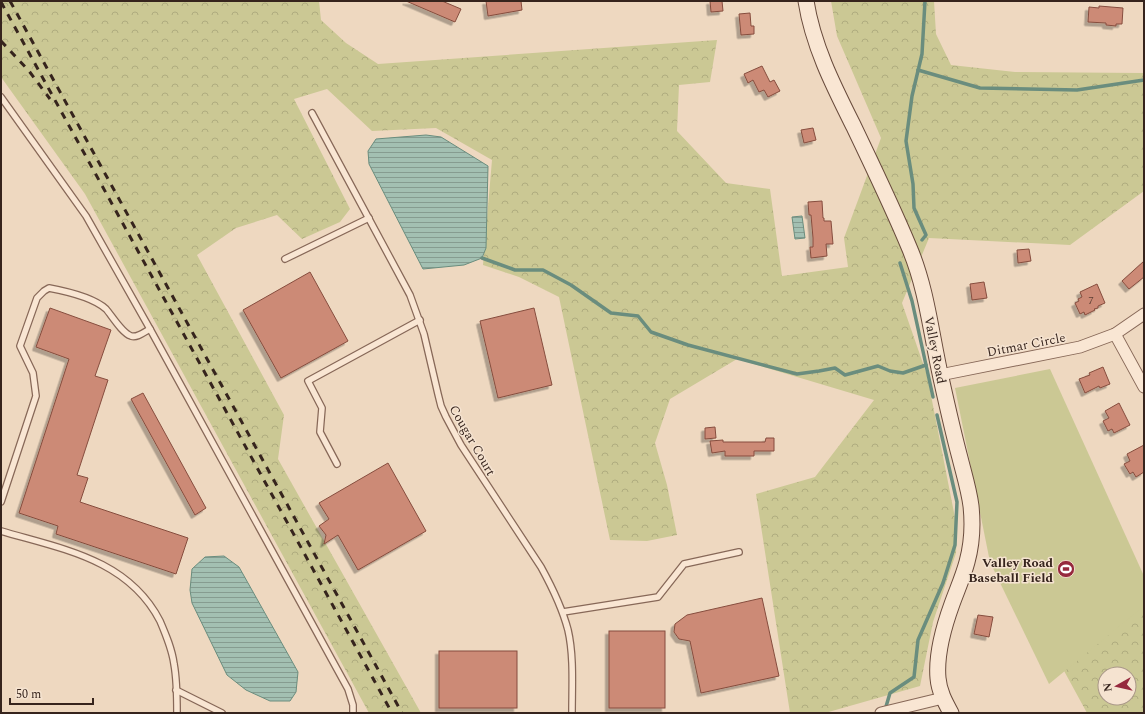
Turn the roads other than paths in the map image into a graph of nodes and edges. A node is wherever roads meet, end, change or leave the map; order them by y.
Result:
1 (806, 1) edge
2 (1, 97) edge
3 (312, 113) dead end
4 (369, 218) junction
5 (284, 259) dead end
6 (1144, 314) edge
7 (420, 320) junction
8 (150, 329) junction
9 (1116, 334) junction
10 (940, 375) junction
11 (1144, 387) edge
12 (337, 464) dead end
13 (1, 502) edge
14 (1, 531) edge
15 (739, 552) dead end
16 (563, 612) junction
17 (176, 690) junction
18 (943, 698) junction
19 (177, 713) edge
20 (222, 713) edge
21 (353, 713) edge
22 (572, 713) edge
23 (881, 713) edge
24 (951, 713) edge

1 - 10 street, Valley Road
2 - 8 lane
3 - 4 lane, Cougar Court
4 - 5 lane
4 - 7 lane, Cougar Court
6 - 9 street, Ditmar Circle
7 - 12 lane
7 - 16 lane, Cougar Court
8 - 13 lane
8 - 21 lane
9 - 10 street, Ditmar Circle
9 - 11 street
10 - 18 street, Valley Road
14 - 17 lane
15 - 16 lane
16 - 22 lane, Cougar Court
17 - 19 lane
17 - 20 lane
18 - 23 street
18 - 24 street, Valley Road

